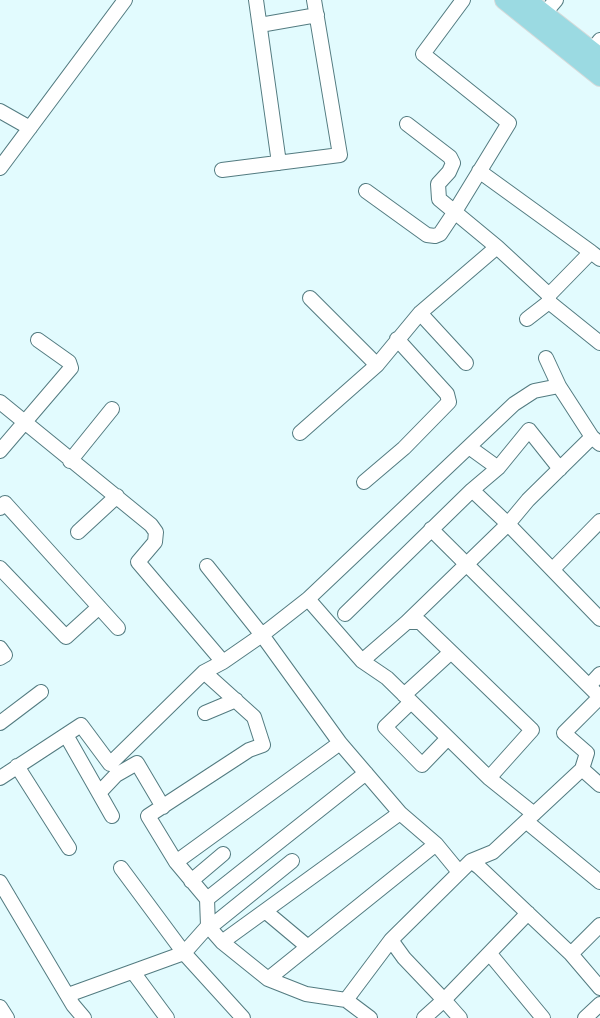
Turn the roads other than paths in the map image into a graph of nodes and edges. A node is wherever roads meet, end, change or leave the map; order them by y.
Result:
1 (125, 0) edge
2 (256, 0) edge
3 (314, 0) edge
4 (463, 0) edge
5 (504, 0) edge
6 (526, 0) edge
7 (556, 0) edge
8 (544, 14) junction
9 (317, 15) junction
10 (260, 25) junction
11 (597, 49) edge
12 (600, 77) edge
13 (0, 111) edge
14 (407, 124) dead end
15 (30, 128) junction
16 (279, 163) junction
17 (0, 168) edge
18 (222, 170) dead end
19 (479, 171) junction
20 (366, 191) dead end
21 (454, 213) junction
22 (497, 247) junction
23 (596, 256) edge
24 (310, 298) dead end
25 (549, 298) junction
26 (420, 313) junction
27 (527, 319) dead end
28 (397, 339) junction
29 (38, 340) dead end
30 (600, 343) edge
31 (546, 358) dead end
32 (466, 364) dead end
33 (377, 365) junction
34 (559, 386) junction
35 (0, 402) edge
36 (112, 409) dead end
37 (25, 422) junction
38 (300, 433) dead end
39 (596, 441) edge
40 (469, 447) junction
41 (0, 451) edge
42 (70, 461) junction
43 (498, 468) junction
44 (560, 469) junction
45 (364, 482) dead end
46 (472, 490) junction
47 (117, 496) junction
48 (0, 508) edge
49 (600, 521) edge
50 (508, 524) junction
51 (431, 529) junction
52 (78, 532) dead end
53 (467, 564) junction
54 (207, 566) dead end
55 (0, 568) edge
56 (553, 569) junction
57 (308, 600) junction
58 (99, 607) junction
59 (345, 614) dead end
60 (600, 619) edge
61 (407, 622) junction
62 (118, 628) dead end
63 (262, 635) junction
64 (0, 648) edge
65 (451, 652) junction
66 (0, 658) edge
67 (362, 661) junction
68 (223, 662) junction
69 (204, 672) junction
70 (600, 674) edge
71 (589, 686) junction
72 (41, 692) dead end
73 (600, 697) edge
74 (408, 698) junction
75 (236, 700) junction
76 (205, 713) dead end
77 (0, 723) edge
78 (66, 735) junction
79 (448, 738) junction
80 (340, 743) junction
81 (17, 766) junction
82 (582, 769) junction
83 (366, 773) junction
84 (0, 778) edge
85 (488, 778) junction
86 (600, 785) edge
87 (99, 794) junction
88 (163, 807) junction
89 (400, 813) junction
90 (112, 816) dead end
91 (530, 818) junction
92 (436, 844) junction
93 (69, 848) dead end
94 (223, 854) dead end
95 (292, 861) dead end
96 (470, 861) junction
97 (176, 862) junction
98 (121, 868) dead end
99 (459, 872) junction
100 (192, 881) junction
101 (600, 882) edge
102 (2, 890) edge
103 (207, 899) junction
104 (265, 911) junction
105 (528, 913) junction
106 (600, 925) edge
107 (209, 927) junction
108 (391, 940) junction
109 (222, 942) junction
110 (308, 947) junction
111 (184, 953) junction
112 (490, 954) junction
113 (571, 954) junction
114 (133, 972) junction
115 (268, 980) junction
116 (600, 988) edge
117 (68, 995) junction
118 (346, 1000) junction
119 (444, 1000) junction
120 (600, 1004) edge
121 (0, 1007) edge
122 (78, 1016) edge
123 (7, 1018) edge
124 (168, 1018) edge
125 (243, 1018) edge
126 (370, 1018) edge
127 (424, 1018) edge
128 (460, 1018) edge
129 (544, 1018) edge
130 (585, 1018) edge

1 - 15 street
2 - 10 street
3 - 9 street
4 - 19 street
5 - 12 main road
6 - 8 main road
7 - 8 street
8 - 11 main road
9 - 10 street
9 - 16 street
10 - 16 street
13 - 15 street
14 - 21 street
15 - 17 street
16 - 18 street
19 - 21 street
19 - 23 street
20 - 21 street
21 - 22 street
22 - 25 street
22 - 26 street
23 - 25 street
24 - 33 street
25 - 27 street
25 - 30 street
26 - 28 street
26 - 32 street
28 - 33 street
28 - 45 street
29 - 37 street
31 - 34 street
33 - 38 street
34 - 39 street
34 - 40 street
35 - 37 street
36 - 42 street
37 - 41 street
37 - 42 street
39 - 44 street
40 - 43 street
40 - 57 street
42 - 47 street
43 - 44 street
43 - 46 street
44 - 50 street
46 - 50 street
46 - 51 street
47 - 52 street
47 - 68 street
48 - 58 street
49 - 56 street
50 - 53 street
50 - 56 street
51 - 53 street
51 - 59 street
53 - 61 street
53 - 71 street
54 - 63 street
55 - 58 street
56 - 60 street
57 - 63 street
57 - 67 street
58 - 62 street
61 - 65 street
61 - 67 street
63 - 68 street
63 - 80 street
64 - 66 street
65 - 74 street
65 - 85 street
67 - 74 street
68 - 69 street
69 - 75 street
69 - 78 street
70 - 71 street
71 - 73 street
72 - 77 street
73 - 82 street
74 - 79 street
74 - 79 street
75 - 76 street
75 - 88 street
78 - 81 street
78 - 87 street
79 - 85 street
80 - 83 street
80 - 97 street
81 - 84 street
81 - 93 street
82 - 86 street
82 - 91 street
83 - 89 street
83 - 103 street
85 - 91 street
87 - 88 street
87 - 90 street
88 - 97 street
89 - 92 street
89 - 104 street
91 - 96 street
91 - 101 street
92 - 99 street
92 - 110 street
94 - 100 street
95 - 107 street
96 - 99 street
96 - 105 street
97 - 100 street
98 - 111 street
99 - 108 street
100 - 103 street
102 - 117 street
103 - 107 street
104 - 109 street
104 - 110 street
105 - 112 street
105 - 113 street
106 - 113 street
107 - 109 street
107 - 111 street
108 - 118 street
108 - 119 street
109 - 115 street
110 - 115 street
111 - 114 street
111 - 125 street
112 - 119 street
112 - 129 street
113 - 116 street
114 - 117 street
114 - 124 street
115 - 118 street
117 - 122 street
118 - 126 street
119 - 127 street
119 - 128 street
120 - 130 street
121 - 123 street

